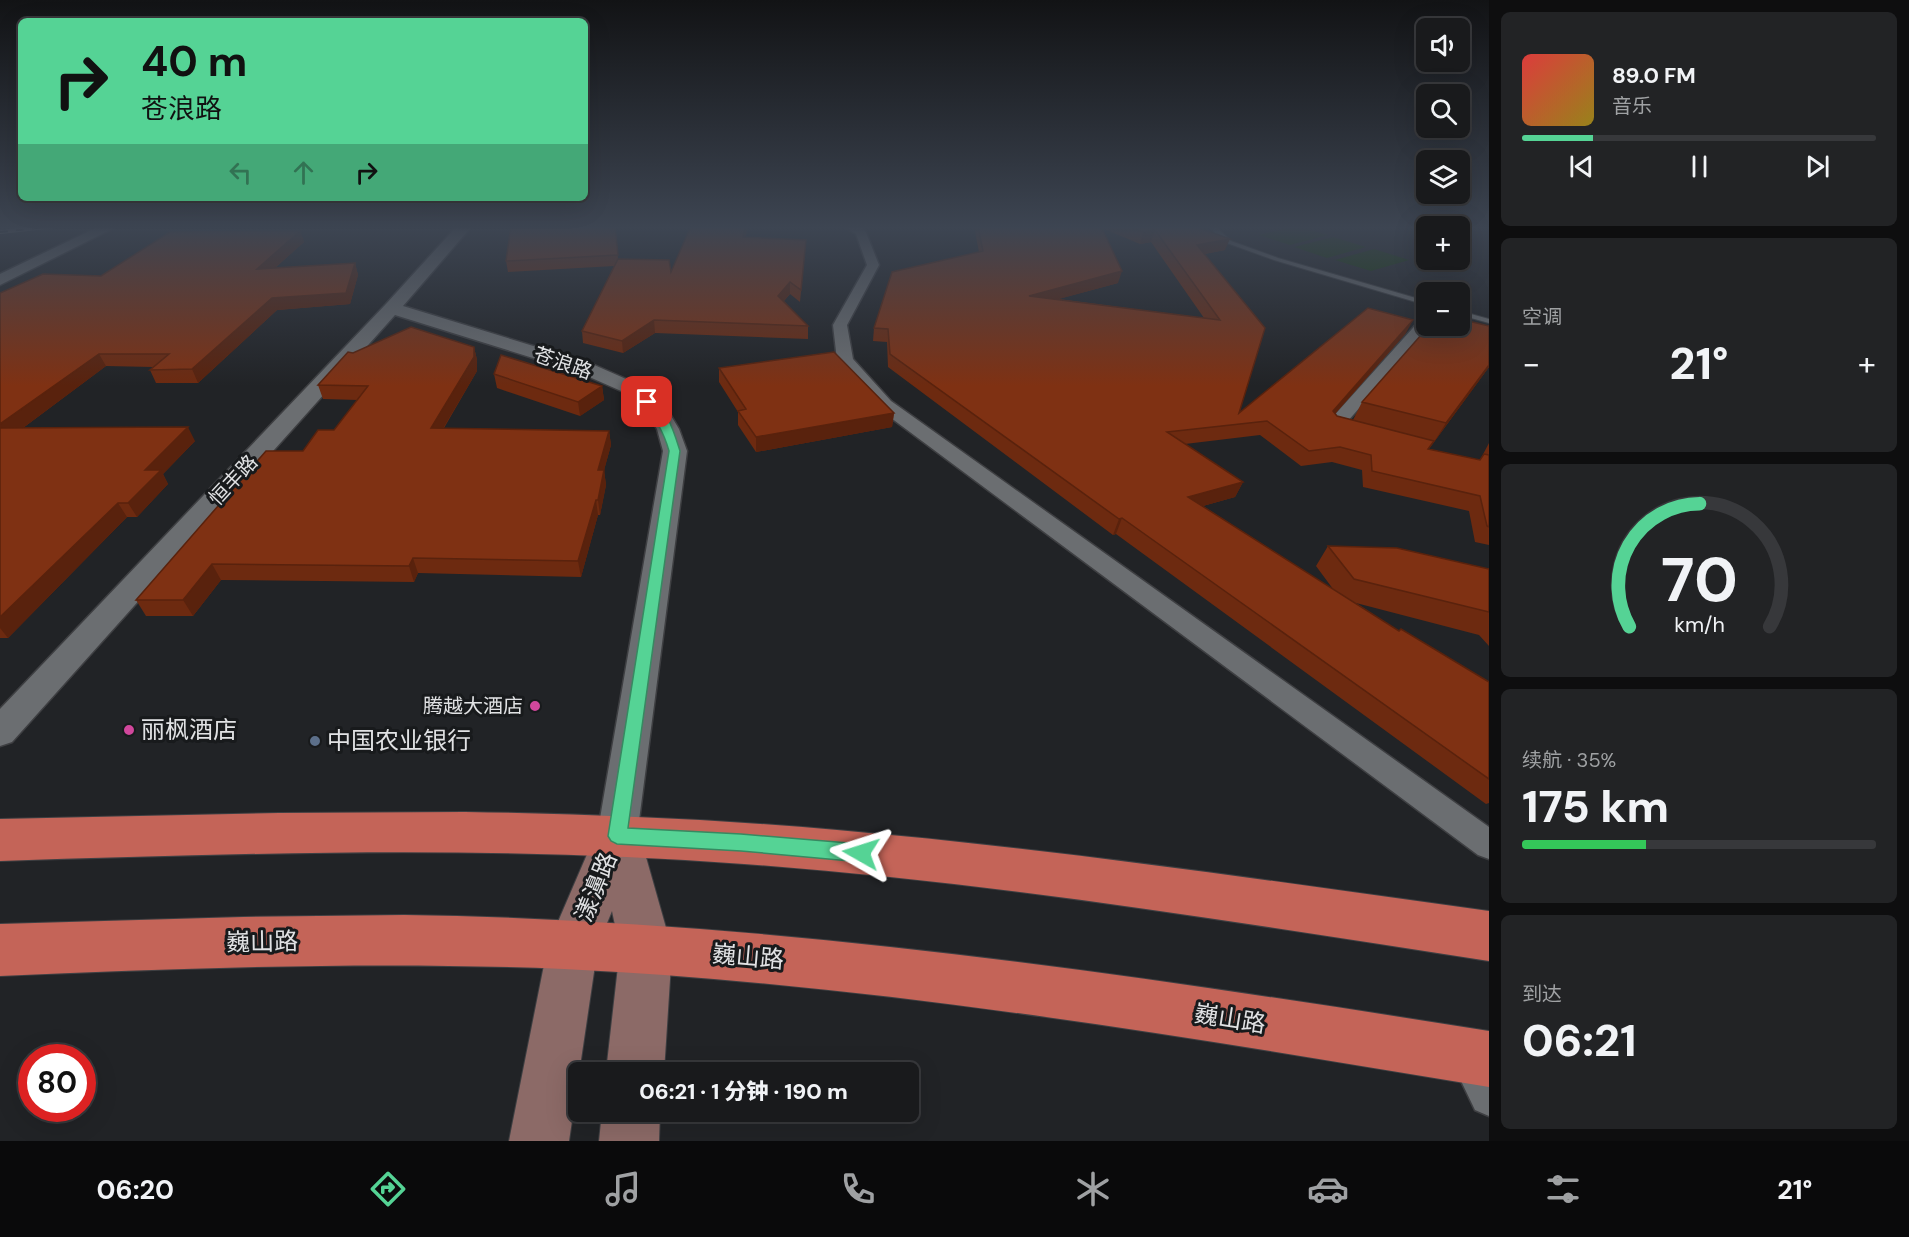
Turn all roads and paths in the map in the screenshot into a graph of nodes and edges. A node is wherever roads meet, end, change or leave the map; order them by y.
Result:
1 (418, 279) edge
2 (866, 279) edge
3 (1345, 279) edge
4 (1416, 300) edge
5 (392, 309) junction
6 (1470, 316) edge
7 (1489, 321) edge
8 (1416, 333) edge
9 (1371, 435) edge
10 (0, 732) edge
11 (617, 836) junction
12 (0, 840) edge
13 (1489, 845) edge
14 (1489, 936) edge
15 (573, 945) junction
16 (646, 949) junction
17 (0, 950) edge
18 (636, 1062) edge
19 (1482, 1070) edge
20 (631, 1122) edge
21 (539, 1141) edge
22 (629, 1141) edge

1 - 5 street, 恒丰路
2 - 13 street
3 - 4 lane
5 - 10 street, 恒丰路
5 - 11 street, 苍浪路
6 - 7 lane
8 - 9 street
11 - 12 highway
11 - 14 highway
11 - 15 main road, 漾濞路
11 - 16 main road, 漾濞路
15 - 16 highway, 巍山路
15 - 17 highway, 巍山路
15 - 21 main road, 漾濞路
16 - 18 main road, 漾濞路
16 - 19 highway, 巍山路
20 - 22 main road

